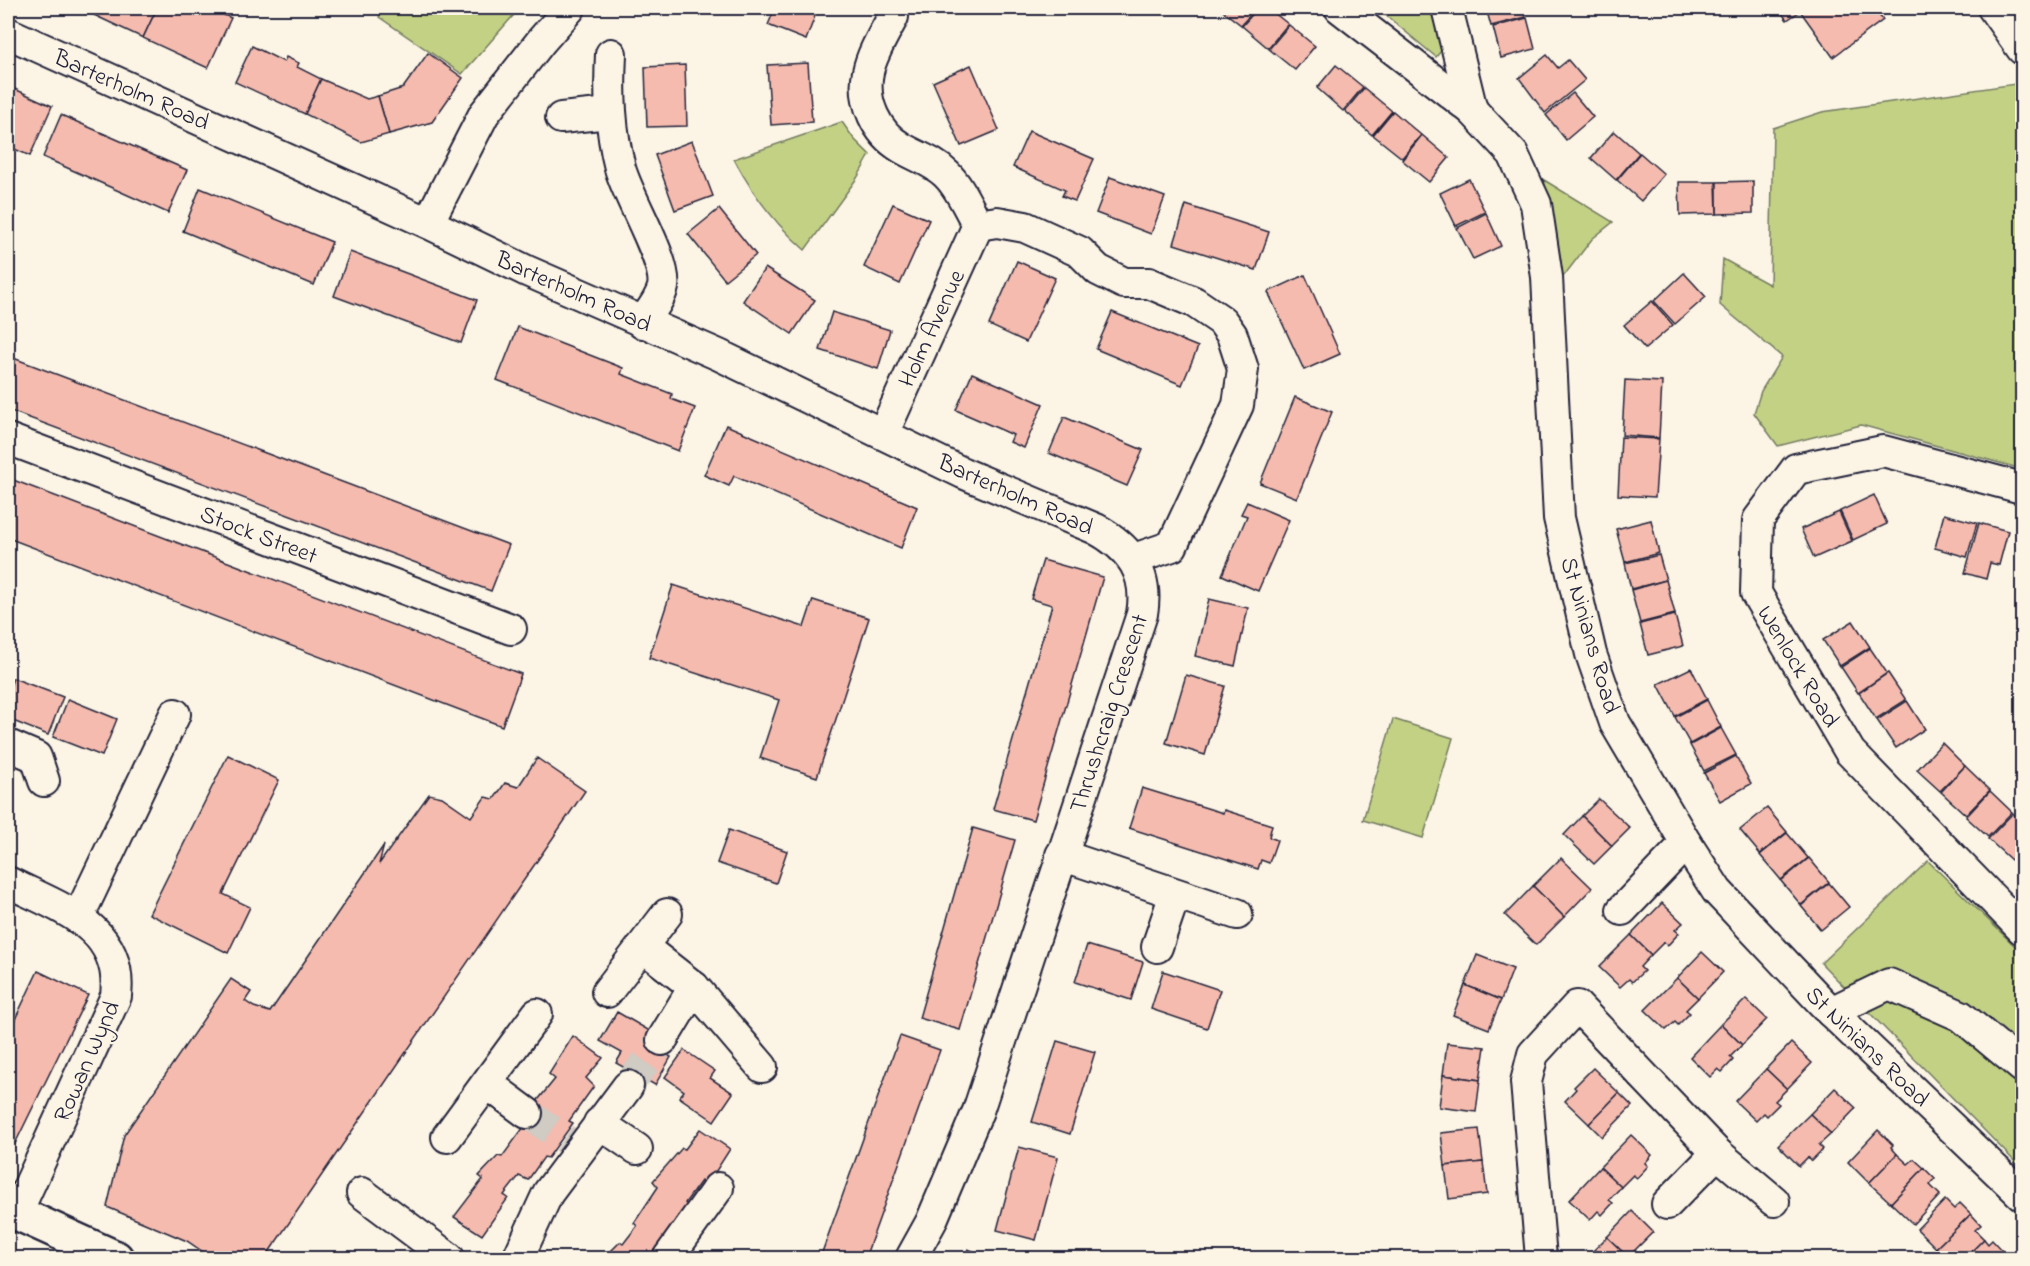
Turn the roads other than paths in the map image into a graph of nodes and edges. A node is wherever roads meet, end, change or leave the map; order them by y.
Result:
1 (570, 8) edge
2 (1340, 8) edge
3 (1447, 8) edge
4 (1993, 8) edge
5 (892, 16) dead end
6 (8, 33) edge
7 (2022, 49) edge
8 (611, 54) dead end
9 (1472, 110) junction
10 (610, 113) junction
11 (561, 118) dead end
12 (428, 223) junction
13 (978, 225) junction
14 (642, 323) junction
15 (884, 432) junction
16 (8, 439) edge
17 (2022, 488) edge
18 (1134, 559) junction
19 (511, 629) dead end
20 (175, 714) dead end
21 (8, 745) edge
22 (44, 781) dead end
23 (1686, 843) junction
24 (1061, 855) junction
25 (8, 882) edge
26 (1175, 894) junction
27 (1622, 910) dead end
28 (667, 914) dead end
29 (1237, 914) dead end
30 (78, 918) junction
31 (2022, 926) edge
32 (643, 947) junction
33 (1157, 947) dead end
34 (694, 987) junction
35 (607, 992) dead end
36 (1831, 1012) junction
37 (537, 1014) dead end
38 (662, 1040) tunnel mouth
39 (762, 1067) dead end
40 (2022, 1067) edge
41 (488, 1084) junction
42 (628, 1086) tunnel mouth
43 (527, 1113) tunnel mouth
44 (599, 1123) junction
45 (447, 1137) dead end
46 (637, 1149) dead end
47 (1717, 1153) junction
48 (718, 1188) dead end
49 (362, 1193) dead end
50 (2022, 1195) edge
51 (1774, 1201) dead end
52 (1667, 1204) dead end
53 (12, 1210) edge
54 (116, 1258) edge
55 (449, 1258) edge
56 (518, 1258) edge
57 (668, 1258) edge
58 (911, 1258) edge
59 (1541, 1258) edge

1 - 12 street
2 - 9 street, St Ninians Road
3 - 9 street
4 - 7 street
5 - 13 street
6 - 12 street, Barterholm Road
8 - 10 street
9 - 23 street, St Ninians Road
10 - 11 street
10 - 14 street
12 - 14 street, Barterholm Road
13 - 15 street, Holm Avenue
13 - 18 street
14 - 15 street, Barterholm Road
15 - 18 street, Barterholm Road
16 - 19 street, Stock Street
17 - 31 street, Wenlock Road
18 - 24 street, Thrushcraig Crescent
20 - 30 street
21 - 22 street
23 - 27 street
23 - 36 street, St Ninians Road
24 - 26 street
24 - 58 street, Thrushcraig Crescent
25 - 30 street, Rowan Wynd
26 - 29 street
26 - 33 street
28 - 32 street
30 - 53 street, Rowan Wynd
32 - 34 street
32 - 35 street
34 - 38 street
34 - 39 street
36 - 40 street
36 - 50 street, St Ninians Road
37 - 41 street
41 - 43 street
41 - 45 street
42 - 44 street
44 - 46 street
44 - 56 street
47 - 51 street
47 - 52 street
47 - 59 street
48 - 57 street
49 - 55 street
53 - 54 street

